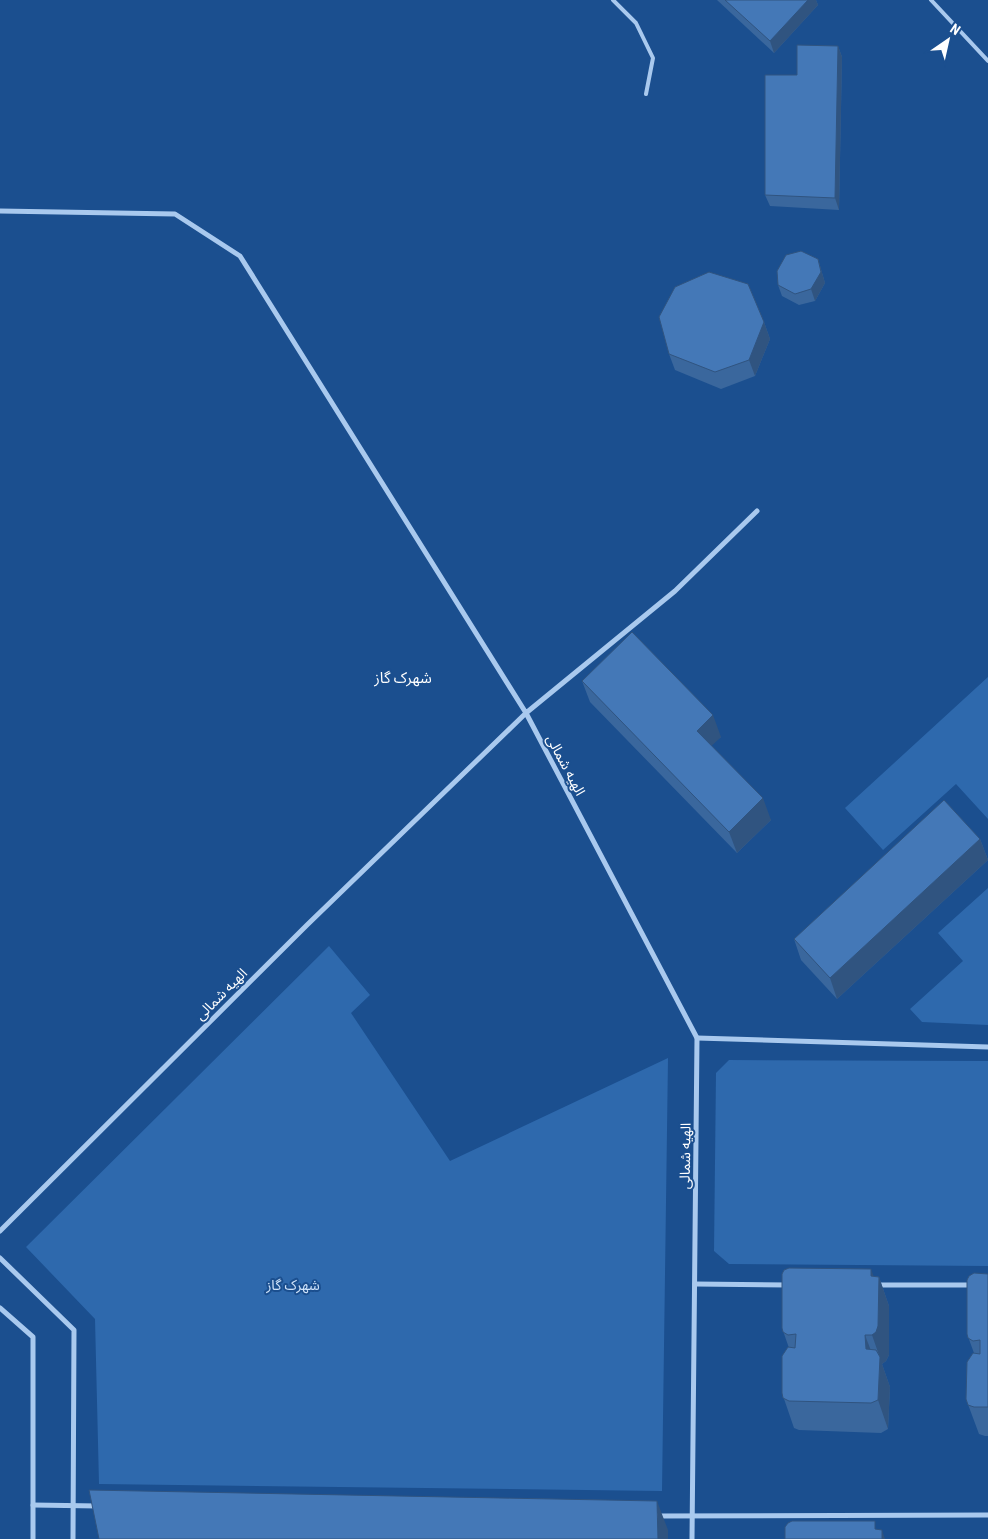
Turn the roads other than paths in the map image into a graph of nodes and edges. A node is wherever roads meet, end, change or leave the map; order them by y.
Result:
1 (613, 0) edge
2 (931, 0) edge
3 (988, 61) edge
4 (646, 94) dead end
5 (0, 211) edge
6 (758, 511) dead end
7 (526, 713) junction
8 (697, 1038) junction
9 (988, 1047) edge
10 (0, 1231) edge
11 (0, 1258) edge
12 (694, 1284) junction
13 (792, 1285) edge
14 (871, 1285) edge
15 (978, 1285) edge
16 (0, 1308) edge
17 (33, 1505) junction
18 (73, 1506) junction
19 (103, 1506) edge
20 (988, 1515) edge
21 (652, 1516) edge
22 (692, 1517) junction
23 (33, 1539) edge
24 (73, 1539) edge
25 (692, 1539) edge

1 - 4 lane
2 - 3 lane
5 - 7 street
6 - 7 street
7 - 8 street, الهیه شمالی
7 - 10 street, الهیه شمالی
8 - 9 street
8 - 12 street, الهیه شمالی
11 - 18 street
12 - 13 street
12 - 22 street, الهیه شمالی
14 - 15 street
16 - 17 street
17 - 18 street
17 - 23 street
18 - 19 street
18 - 24 street
20 - 22 street
21 - 22 street
22 - 25 street, الهیه شمالی

